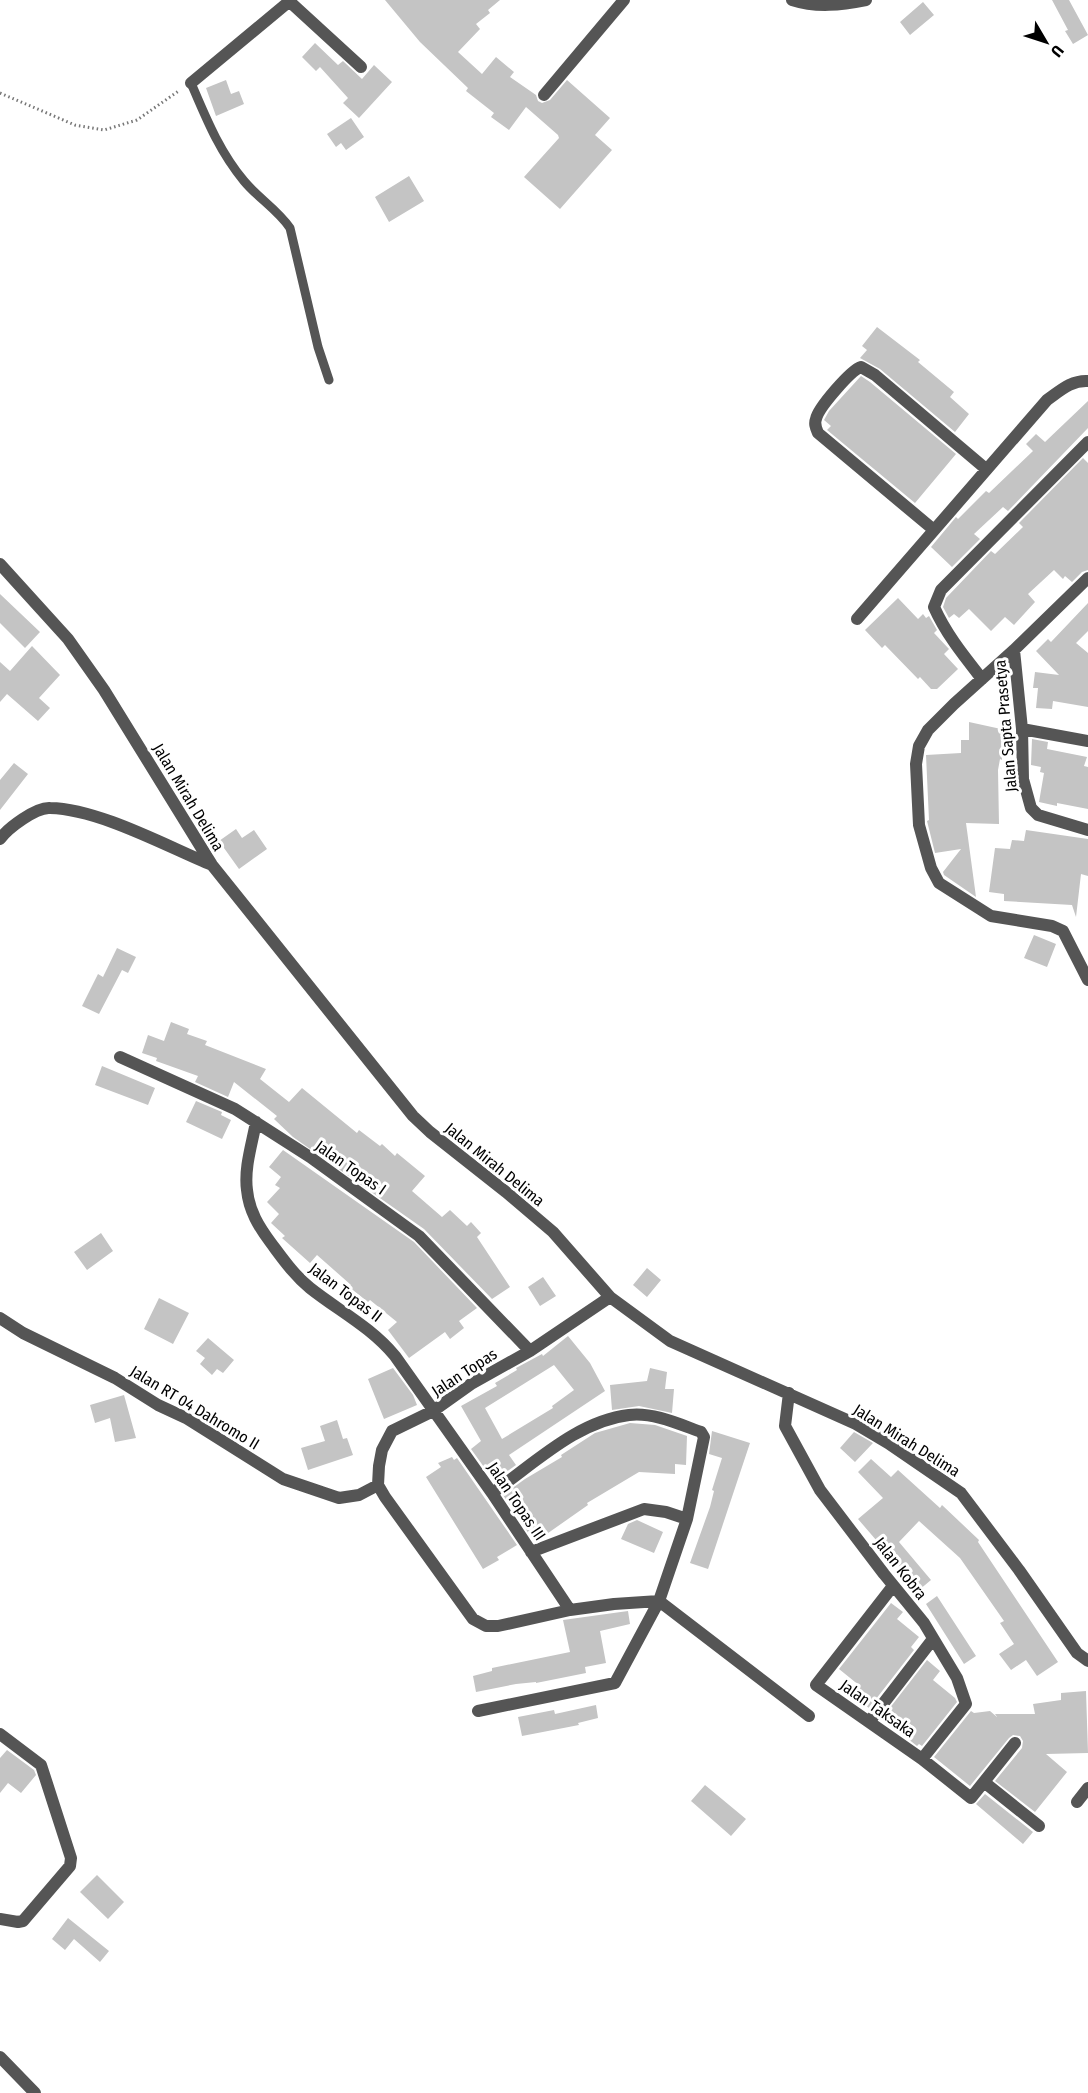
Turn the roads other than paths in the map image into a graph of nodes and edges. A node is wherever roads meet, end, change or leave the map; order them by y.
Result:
1 (624, 0) edge
2 (792, 0) edge
3 (866, 0) edge
4 (290, 1) edge
5 (360, 67) dead end
6 (191, 82) joint
7 (544, 95) dead end
8 (329, 380) dead end
9 (1088, 381) edge
10 (1088, 442) edge
11 (986, 469) junction
12 (934, 530) junction
13 (0, 564) edge
14 (1088, 578) edge
15 (857, 619) dead end
16 (1014, 650) junction
17 (982, 679) junction
18 (1022, 729) junction
19 (1088, 741) edge
20 (1088, 830) edge
21 (0, 839) edge
22 (212, 866) junction
23 (1088, 980) edge
24 (120, 1057) dead end
25 (256, 1122) junction
26 (610, 1297) junction
27 (0, 1318) edge
28 (530, 1351) junction
29 (789, 1393) junction
30 (433, 1411) junction
31 (378, 1485) junction
32 (492, 1492) junction
33 (687, 1519) junction
34 (531, 1552) junction
35 (893, 1586) junction
36 (659, 1601) junction
37 (570, 1610) junction
38 (933, 1639) junction
39 (1086, 1660) edge
40 (478, 1711) dead end
41 (808, 1716) dead end
42 (869, 1722) junction
43 (0, 1734) edge
44 (1015, 1743) dead end
45 (922, 1759) junction
46 (984, 1782) junction
47 (1088, 1788) edge
48 (1077, 1802) dead end
49 (1039, 1826) dead end
50 (0, 1918) edge
51 (0, 2057) edge
52 (35, 2093) edge

1 - 7 street
2 - 3 street
4 - 5 street
4 - 6 street
6 - 8 lane
9 - 11 street
10 - 17 street
11 - 12 street
11 - 12 street
12 - 15 street
13 - 22 street, Jalan Mirah Delima
14 - 16 street
16 - 17 street
16 - 18 street, Jalan Sapta Prasetya
17 - 23 street
18 - 19 street
18 - 20 street, Jalan Sapta Prasetya
21 - 22 street
22 - 26 street, Jalan Mirah Delima
24 - 25 street, Jalan Topas I
25 - 28 street, Jalan Topas I
25 - 30 street, Jalan Topas II
26 - 28 street, Jalan Topas
26 - 29 street, Jalan Mirah Delima
27 - 31 street, Jalan RT 04 Dahromo II
28 - 30 street, Jalan Topas
29 - 35 street, Jalan Kobra
29 - 39 street, Jalan Mirah Delima
30 - 31 street, Jalan Topas
30 - 32 street, Jalan Topas III
31 - 37 street
32 - 33 street
32 - 34 street, Jalan Topas III
33 - 34 street
33 - 36 street
34 - 37 street, Jalan Topas III
35 - 38 street, Jalan Kobra
35 - 42 street, Jalan Taksaka
36 - 37 street
36 - 40 street
36 - 41 street
38 - 42 street
38 - 45 street, Jalan Kobra
42 - 45 street, Jalan Taksaka
43 - 50 street
44 - 46 street
45 - 46 street, Jalan Taksaka
46 - 49 street
47 - 48 street
51 - 52 street

